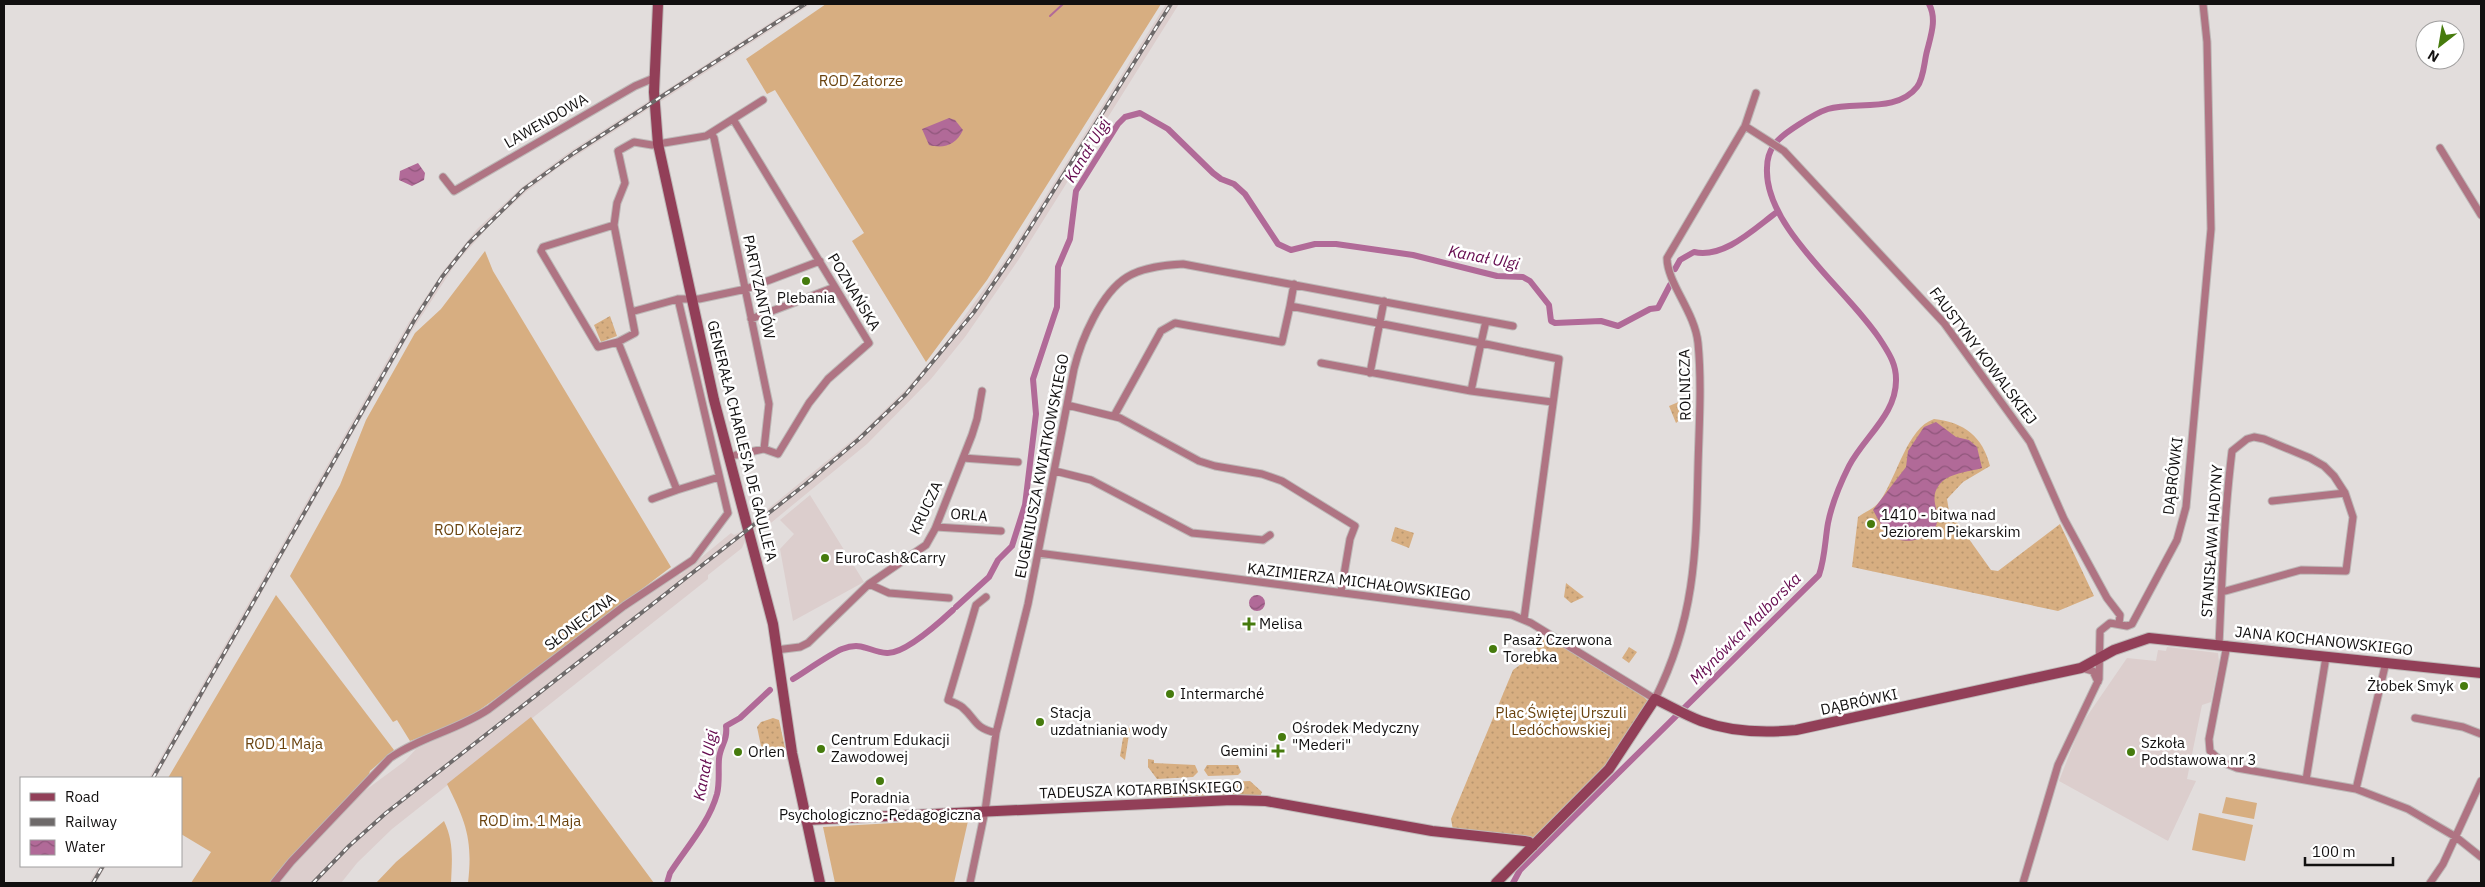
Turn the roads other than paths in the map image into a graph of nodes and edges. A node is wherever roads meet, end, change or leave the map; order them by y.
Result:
1 (658, 4) edge
2 (2203, 4) edge
3 (654, 78) junction
4 (1756, 93) dead end
5 (763, 100) dead end
6 (733, 119) junction
7 (1745, 126) junction
8 (711, 133) junction
9 (658, 144) junction
10 (2440, 148) dead end
11 (443, 177) dead end
12 (2481, 215) edge
13 (614, 225) junction
14 (820, 261) junction
15 (1294, 284) junction
16 (835, 287) junction
17 (746, 290) junction
18 (691, 298) junction
19 (678, 299) junction
20 (1384, 301) junction
21 (1290, 306) junction
22 (630, 312) junction
23 (751, 319) junction
24 (1486, 321) junction
25 (1380, 325) junction
26 (1513, 326) dead end
27 (618, 342) junction
28 (1481, 344) junction
29 (1321, 363) dead end
30 (1370, 373) junction
31 (982, 391) dead end
32 (1471, 391) junction
33 (1552, 402) junction
34 (1067, 405) junction
35 (1114, 416) junction
36 (764, 449) junction
37 (736, 455) dead end
38 (963, 458) junction
39 (1018, 462) dead end
40 (1055, 471) junction
41 (719, 477) junction
42 (677, 490) junction
43 (2345, 493) junction
44 (652, 499) dead end
45 (2272, 501) dead end
46 (936, 527) junction
47 (1001, 531) dead end
48 (1270, 535) dead end
49 (1038, 553) junction
50 (869, 584) junction
51 (1340, 592) junction
52 (2222, 592) junction
53 (986, 597) dead end
54 (949, 598) dead end
55 (1524, 618) junction
56 (2119, 624) junction
57 (2099, 639) junction
58 (2223, 645) junction
59 (776, 650) junction
60 (2114, 650) junction
61 (2326, 657) junction
62 (2099, 660) junction
63 (2386, 662) junction
64 (2077, 669) junction
65 (2481, 673) edge
66 (2098, 683) junction
67 (1655, 700) junction
68 (2415, 718) dead end
69 (996, 734) junction
70 (2481, 734) edge
71 (2306, 780) junction
72 (2481, 781) edge
73 (2356, 789) junction
74 (985, 811) junction
75 (806, 820) junction
76 (2456, 836) junction
77 (1533, 846) junction
78 (2481, 857) edge
79 (274, 883) edge
80 (820, 883) edge
81 (970, 883) edge
82 (1496, 883) edge
83 (2023, 883) edge
84 (2430, 883) edge

1 - 3 street, GENERAŁA CHARLES'A DE GAULLE'A
2 - 56 street, DĄBRÓWKI
3 - 9 street, GENERAŁA CHARLES'A DE GAULLE'A
3 - 11 street, LAWENDOWA
4 - 7 street, ROLNICZA
5 - 6 street
6 - 8 street
6 - 14 street, POZNAŃSKA
7 - 56 street, FAUSTYNY KOWALSKIEJ
7 - 67 street, ROLNICZA
8 - 9 street
8 - 17 street, PARTYZANTÓW
9 - 13 street
9 - 18 street, GENERAŁA CHARLES'A DE GAULLE'A
10 - 12 street
13 - 22 street
13 - 27 street
14 - 16 street, POZNAŃSKA
14 - 17 street
15 - 20 street, EUGENIUSZA KWIATKOWSKIEGO
15 - 21 street
15 - 34 street, EUGENIUSZA KWIATKOWSKIEGO
16 - 23 street
16 - 36 street, POZNAŃSKA
17 - 18 street
17 - 23 street, PARTYZANTÓW
18 - 19 street
18 - 59 street, GENERAŁA CHARLES'A DE GAULLE'A
19 - 22 street
19 - 41 street, SŁONECZNA
20 - 24 street, EUGENIUSZA KWIATKOWSKIEGO
20 - 25 street
21 - 25 street
21 - 35 street
22 - 27 street
23 - 36 street, PARTYZANTÓW
24 - 26 street, EUGENIUSZA KWIATKOWSKIEGO
24 - 28 street
25 - 28 street
25 - 30 street
27 - 42 street
28 - 32 street
28 - 33 street
29 - 30 street
30 - 32 street
31 - 38 street, KRUCZA
32 - 33 street
33 - 55 street
34 - 35 street
34 - 40 street, EUGENIUSZA KWIATKOWSKIEGO
35 - 51 street
36 - 37 street, POZNAŃSKA
38 - 39 street
38 - 46 street, KRUCZA
40 - 48 street
40 - 49 street, EUGENIUSZA KWIATKOWSKIEGO
41 - 42 street
41 - 79 street, SŁONECZNA
42 - 44 street
43 - 45 street
43 - 52 street
43 - 52 street, STANISŁAWA HADYNY
46 - 47 street, ORLA
46 - 50 street, KRUCZA
49 - 51 street, KAZIMIERZA MICHAŁOWSKIEGO
49 - 69 street, EUGENIUSZA KWIATKOWSKIEGO
50 - 54 street
50 - 59 street, KRUCZA
51 - 55 street, KAZIMIERZA MICHAŁOWSKIEGO
52 - 58 street, STANISŁAWA HADYNY
53 - 69 street
55 - 67 street, KAZIMIERZA MICHAŁOWSKIEGO
56 - 57 street
57 - 60 street
57 - 62 street
58 - 60 street, JANA KOCHANOWSKIEGO
58 - 61 street, JANA KOCHANOWSKIEGO
58 - 71 street, STANISŁAWA HADYNY
59 - 75 street, GENERAŁA CHARLES'A DE GAULLE'A
60 - 62 street, DĄBRÓWKI
61 - 63 street, JANA KOCHANOWSKIEGO
61 - 71 street
62 - 64 street, DĄBRÓWKI
62 - 66 street
63 - 65 street, JANA KOCHANOWSKIEGO
63 - 73 street
64 - 66 street
64 - 67 street, DĄBRÓWKI
66 - 83 street
67 - 77 street
68 - 70 street
69 - 74 street, EUGENIUSZA KWIATKOWSKIEGO
71 - 73 street
72 - 76 street
73 - 76 street
74 - 75 street, TADEUSZA KOTARBIŃSKIEGO
74 - 77 street, TADEUSZA KOTARBIŃSKIEGO
74 - 81 street, EUGENIUSZA KWIATKOWSKIEGO
75 - 80 street, GENERAŁA CHARLES'A DE GAULLE'A
76 - 78 street
76 - 84 street
77 - 82 street

